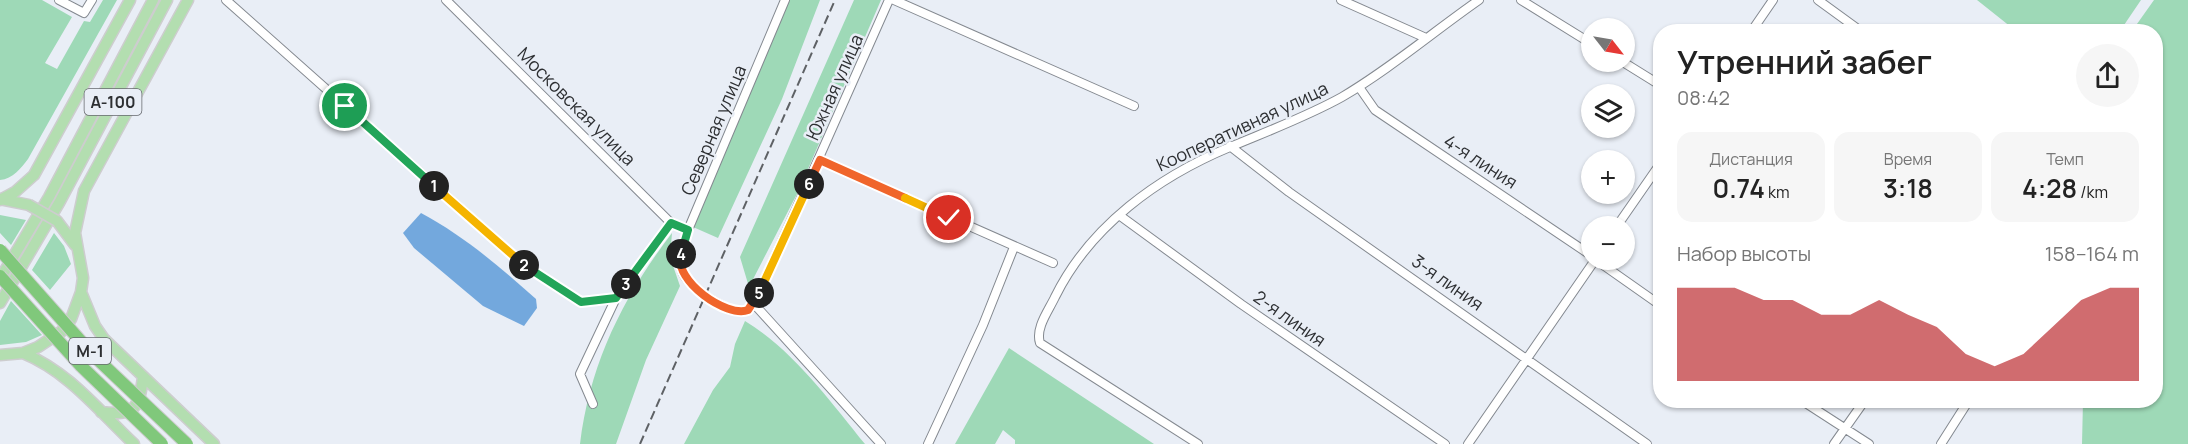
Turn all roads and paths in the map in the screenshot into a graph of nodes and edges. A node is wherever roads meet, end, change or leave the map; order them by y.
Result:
1 (59, 0) edge
2 (92, 0) edge
3 (130, 0) edge
4 (153, 0) edge
5 (167, 0) edge
6 (188, 0) edge
7 (226, 0) edge
8 (446, 0) edge
9 (785, 0) edge
10 (892, 0) edge
11 (1341, 0) edge
12 (1479, 0) edge
13 (1521, 0) edge
14 (1773, 0) edge
15 (1818, 0) edge
16 (1756, 24) edge
17 (1851, 24) edge
18 (1581, 37) edge
19 (1426, 38) junction
20 (1635, 69) edge
21 (1653, 81) edge
22 (1359, 87) junction
23 (1134, 106) dead end
24 (1230, 146) junction
25 (820, 160) junction
26 (1653, 174) edge
27 (1, 200) edge
28 (1119, 215) junction
29 (1624, 216) edge
30 (671, 223) junction
31 (688, 230) junction
32 (76, 247) junction
33 (1014, 247) junction
34 (1581, 249) edge
35 (0, 250) edge
36 (1053, 264) dead end
37 (1589, 270) edge
38 (1610, 270) edge
39 (0, 278) edge
40 (81, 292) junction
41 (616, 298) junction
42 (1653, 300) edge
43 (0, 303) edge
44 (754, 304) junction
45 (22, 353) junction
46 (3, 356) edge
47 (1527, 358) junction
48 (143, 377) junction
49 (593, 404) dead end
50 (1813, 408) edge
51 (1859, 408) edge
52 (1964, 408) edge
53 (101, 412) junction
54 (1845, 429) junction
55 (134, 444) edge
56 (162, 444) edge
57 (187, 444) edge
58 (214, 444) edge
59 (880, 444) edge
60 (928, 444) edge
61 (1198, 444) edge
62 (1445, 444) edge
63 (1468, 444) edge
64 (1647, 444) edge
65 (1834, 444) edge
66 (1869, 444) edge
67 (1941, 444) edge

1 - 2 street
3 - 27 main road
4 - 39 main road, А-100
5 - 43 main road, А-100
6 - 32 main road
7 - 41 street
8 - 30 street, Московская улица
9 - 31 street, Северная улица
10 - 23 street
10 - 25 street, Южная улица
11 - 19 street
12 - 19 street, Кооперативная улица
13 - 18 street
14 - 16 street
15 - 17 street
19 - 22 street, Кооперативная улица
20 - 21 street
22 - 24 street, Кооперативная улица
22 - 34 street, 4-я линия
24 - 28 street, Кооперативная улица
24 - 47 street, 3-я линия
25 - 33 street
25 - 44 street, Южная улица
26 - 29 street
27 - 32 main road, bridge
28 - 61 street, Кооперативная улица
28 - 62 street, 2-я линия
30 - 31 street, Московская улица
30 - 41 street
31 - 44 street, Северная улица
32 - 40 main road
33 - 36 street
33 - 60 street
35 - 57 highway, М-1, bridge
37 - 47 street
38 - 42 street
39 - 56 highway, М-1, bridge
40 - 45 main road
40 - 48 main road
41 - 49 street
44 - 59 street
45 - 46 main road
45 - 53 main road
47 - 63 street
47 - 64 street, 3-я линия
48 - 53 main road
48 - 58 main road
50 - 54 street
51 - 54 street
52 - 67 street
53 - 55 main road
54 - 65 street
54 - 66 street

